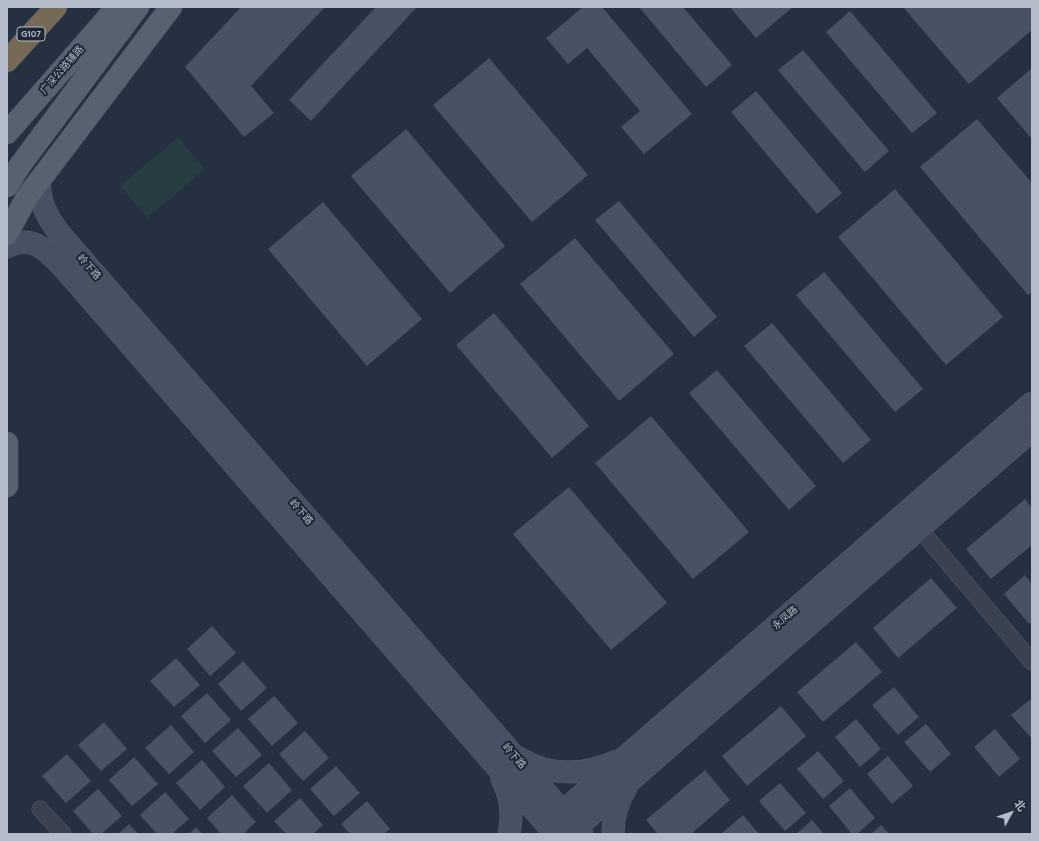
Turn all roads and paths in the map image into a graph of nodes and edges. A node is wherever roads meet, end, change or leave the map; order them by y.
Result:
1 (56, 7) edge
2 (117, 7) edge
3 (138, 7) edge
4 (170, 7) edge
5 (7, 61) edge
6 (7, 133) edge
7 (40, 180) junction
8 (7, 186) edge
9 (7, 234) edge
10 (7, 247) edge
11 (1032, 403) edge
12 (1032, 430) edge
13 (7, 443) edge
14 (7, 486) edge
15 (912, 521) junction
16 (1032, 662) edge
17 (631, 752) junction
18 (499, 755) junction
19 (637, 774) junction
20 (40, 809) dead end
21 (561, 829) edge
22 (63, 834) edge
23 (509, 834) edge
24 (613, 834) edge

1 - 5 highway, G107
2 - 6 main road, 广深公路辅路
3 - 8 main road
4 - 7 main road
7 - 9 main road
7 - 18 street, 岭下路
10 - 18 street, 岭下路
11 - 15 street, 永凤路
12 - 15 street, 永凤路
13 - 14 main road
15 - 16 street
15 - 17 street, 永凤路
15 - 19 street, 永凤路
17 - 18 street
17 - 21 street, 永凤路
18 - 21 street, 岭下路
18 - 23 street
19 - 21 street, 永凤路
19 - 24 street
20 - 22 street

